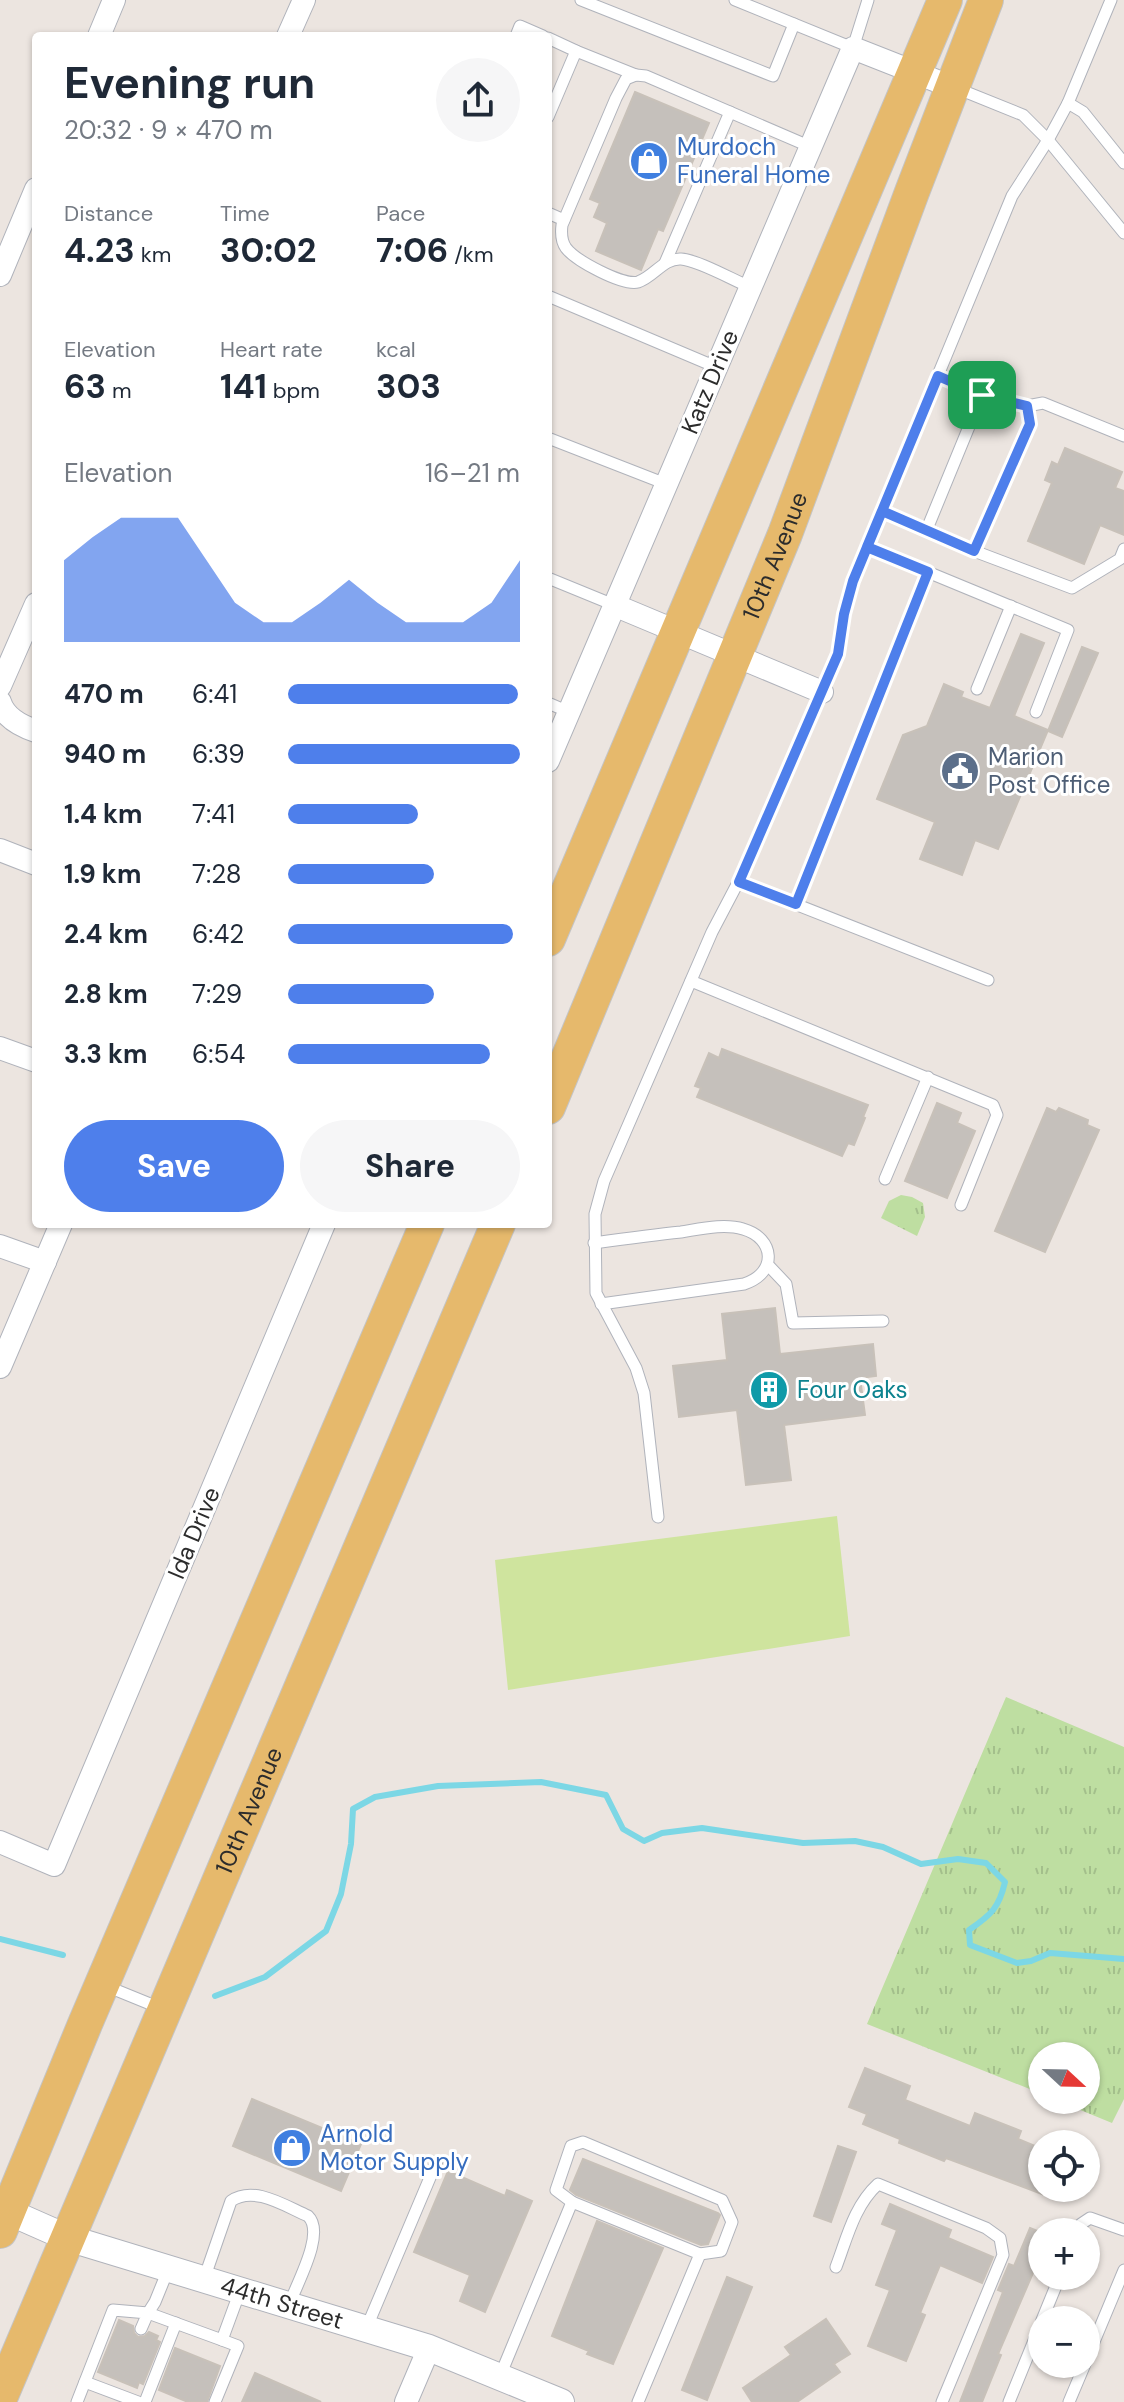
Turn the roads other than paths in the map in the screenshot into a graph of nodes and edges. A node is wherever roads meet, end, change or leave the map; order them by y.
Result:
1 (114, 0) edge
2 (304, 0) edge
3 (581, 0) edge
4 (735, 0) edge
5 (868, 0) edge
6 (945, 0) edge
7 (986, 0) edge
8 (1111, 0) edge
9 (794, 24) junction
10 (101, 32) edge
11 (290, 32) edge
12 (518, 32) edge
13 (534, 32) edge
14 (552, 40) edge
15 (853, 48) junction
16 (576, 51) junction
17 (915, 72) junction
18 (636, 75) junction
19 (952, 87) junction
20 (1068, 103) junction
21 (552, 108) edge
22 (730, 112) junction
23 (1048, 140) junction
24 (811, 147) junction
25 (1124, 163) edge
26 (32, 199) edge
27 (552, 215) edge
28 (564, 220) junction
29 (1124, 233) edge
30 (665, 263) junction
31 (0, 275) edge
32 (750, 287) junction
33 (552, 298) edge
34 (716, 367) junction
35 (938, 376) junction
36 (982, 395) junction
37 (1027, 406) junction
38 (1124, 436) edge
39 (552, 440) edge
40 (666, 484) junction
41 (882, 511) junction
42 (927, 529) junction
43 (867, 547) junction
44 (974, 551) junction
45 (1123, 556) edge
46 (928, 572) junction
47 (552, 580) edge
48 (614, 605) junction
49 (1011, 606) junction
50 (32, 611) edge
51 (679, 632) junction
52 (735, 655) junction
53 (6, 657) edge
54 (0, 686) edge
55 (977, 689) dead end
56 (822, 692) junction
57 (0, 702) edge
58 (558, 708) edge
59 (1036, 712) dead end
60 (32, 730) edge
61 (552, 740) edge
62 (0, 850) edge
63 (32, 862) edge
64 (739, 882) junction
65 (796, 904) junction
66 (552, 930) edge
67 (988, 980) dead end
68 (691, 981) junction
69 (0, 1048) edge
70 (32, 1060) edge
71 (928, 1077) junction
72 (552, 1097) edge
73 (885, 1179) dead end
74 (961, 1205) dead end
75 (59, 1228) edge
76 (322, 1228) edge
77 (425, 1228) edge
78 (496, 1228) edge
79 (594, 1243) junction
80 (0, 1246) edge
81 (45, 1262) junction
82 (768, 1265) junction
83 (601, 1304) junction
84 (883, 1321) dead end
85 (0, 1367) edge
86 (658, 1517) dead end
87 (0, 1842) edge
88 (102, 1984) junction
89 (165, 2010) junction
90 (437, 2161) dead end
91 (572, 2202) junction
92 (3, 2217) edge
93 (1100, 2222) edge
94 (1124, 2230) edge
95 (68, 2238) junction
96 (700, 2254) junction
97 (836, 2267) dead end
98 (169, 2269) junction
99 (1124, 2270) edge
100 (204, 2279) junction
101 (240, 2290) junction
102 (1120, 2290) edge
103 (289, 2305) junction
104 (148, 2313) junction
105 (176, 2323) junction
106 (141, 2329) dead end
107 (366, 2329) junction
108 (1100, 2331) edge
109 (222, 2340) junction
110 (429, 2348) junction
111 (1028, 2355) edge
112 (499, 2376) junction
113 (1079, 2378) edge
114 (119, 2380) dead end
115 (85, 2382) junction
116 (114, 2393) junction
117 (0, 2398) edge
118 (77, 2402) edge
119 (138, 2402) edge
120 (145, 2402) edge
121 (215, 2402) edge
122 (406, 2402) edge
123 (561, 2402) edge
124 (638, 2402) edge
125 (942, 2402) edge
126 (1009, 2402) edge
127 (1069, 2402) edge

1 - 10 street
2 - 11 street
3 - 9 lane
4 - 9 lane
5 - 15 lane
6 - 17 main road
7 - 19 main road, 10th Avenue
8 - 20 lane
9 - 15 lane
12 - 13 lane
14 - 16 lane
15 - 17 street
15 - 24 street, Katz Drive
16 - 18 lane
16 - 21 lane
17 - 19 street
17 - 51 main road
18 - 22 lane
18 - 28 lane
19 - 23 lane
19 - 52 main road, 10th Avenue
20 - 23 lane
20 - 25 lane
22 - 24 lane
22 - 30 lane
23 - 29 lane
23 - 35 lane
24 - 32 street, Katz Drive
26 - 31 street
27 - 28 lane
28 - 30 lane
30 - 32 lane
32 - 34 street, Katz Drive
33 - 34 lane
34 - 40 street, Katz Drive
35 - 36 lane
35 - 41 lane
36 - 37 lane
36 - 42 lane
37 - 38 lane
37 - 44 lane
39 - 40 lane
40 - 48 street, Katz Drive
41 - 42 lane
41 - 43 lane
42 - 44 lane
43 - 46 lane
43 - 56 lane
44 - 45 lane
46 - 49 lane
46 - 65 lane
47 - 48 lane
48 - 51 street
48 - 58 street, Katz Drive
49 - 55 lane
49 - 59 lane
50 - 53 street
51 - 52 street
51 - 66 main road
52 - 56 street
52 - 72 main road, 10th Avenue
53 - 54 street
56 - 64 lane
57 - 60 street
58 - 61 street, Katz Drive
62 - 63 street
64 - 65 lane
64 - 68 lane
65 - 67 lane
68 - 71 lane
68 - 79 lane
69 - 70 street
71 - 73 lane
71 - 74 lane
75 - 81 street
76 - 87 street, Ida Drive
77 - 88 main road
78 - 89 main road, 10th Avenue
79 - 82 lane
79 - 83 lane
80 - 81 street
81 - 85 street
82 - 83 lane
82 - 84 lane
83 - 86 lane
88 - 89 lane
88 - 92 main road
89 - 95 main road, 10th Avenue
90 - 107 lane
91 - 96 lane
91 - 96 lane
91 - 112 lane
92 - 95 street, 44th Street
93 - 94 lane
95 - 98 street, 44th Street
95 - 117 main road, 10th Avenue
96 - 124 lane
97 - 125 lane
98 - 100 street, 44th Street
98 - 104 lane
99 - 102 lane
100 - 101 street, 44th Street
100 - 103 lane
101 - 103 street, 44th Street
101 - 109 lane
102 - 108 lane
103 - 107 street, 44th Street
104 - 105 lane
104 - 106 lane
104 - 115 lane
105 - 109 lane
105 - 120 lane
107 - 110 street, 44th Street
109 - 121 lane
110 - 112 street, 44th Street
110 - 122 street
111 - 126 lane
112 - 123 street, 44th Street
113 - 127 lane
114 - 116 lane
115 - 116 lane
115 - 118 lane
116 - 119 lane

